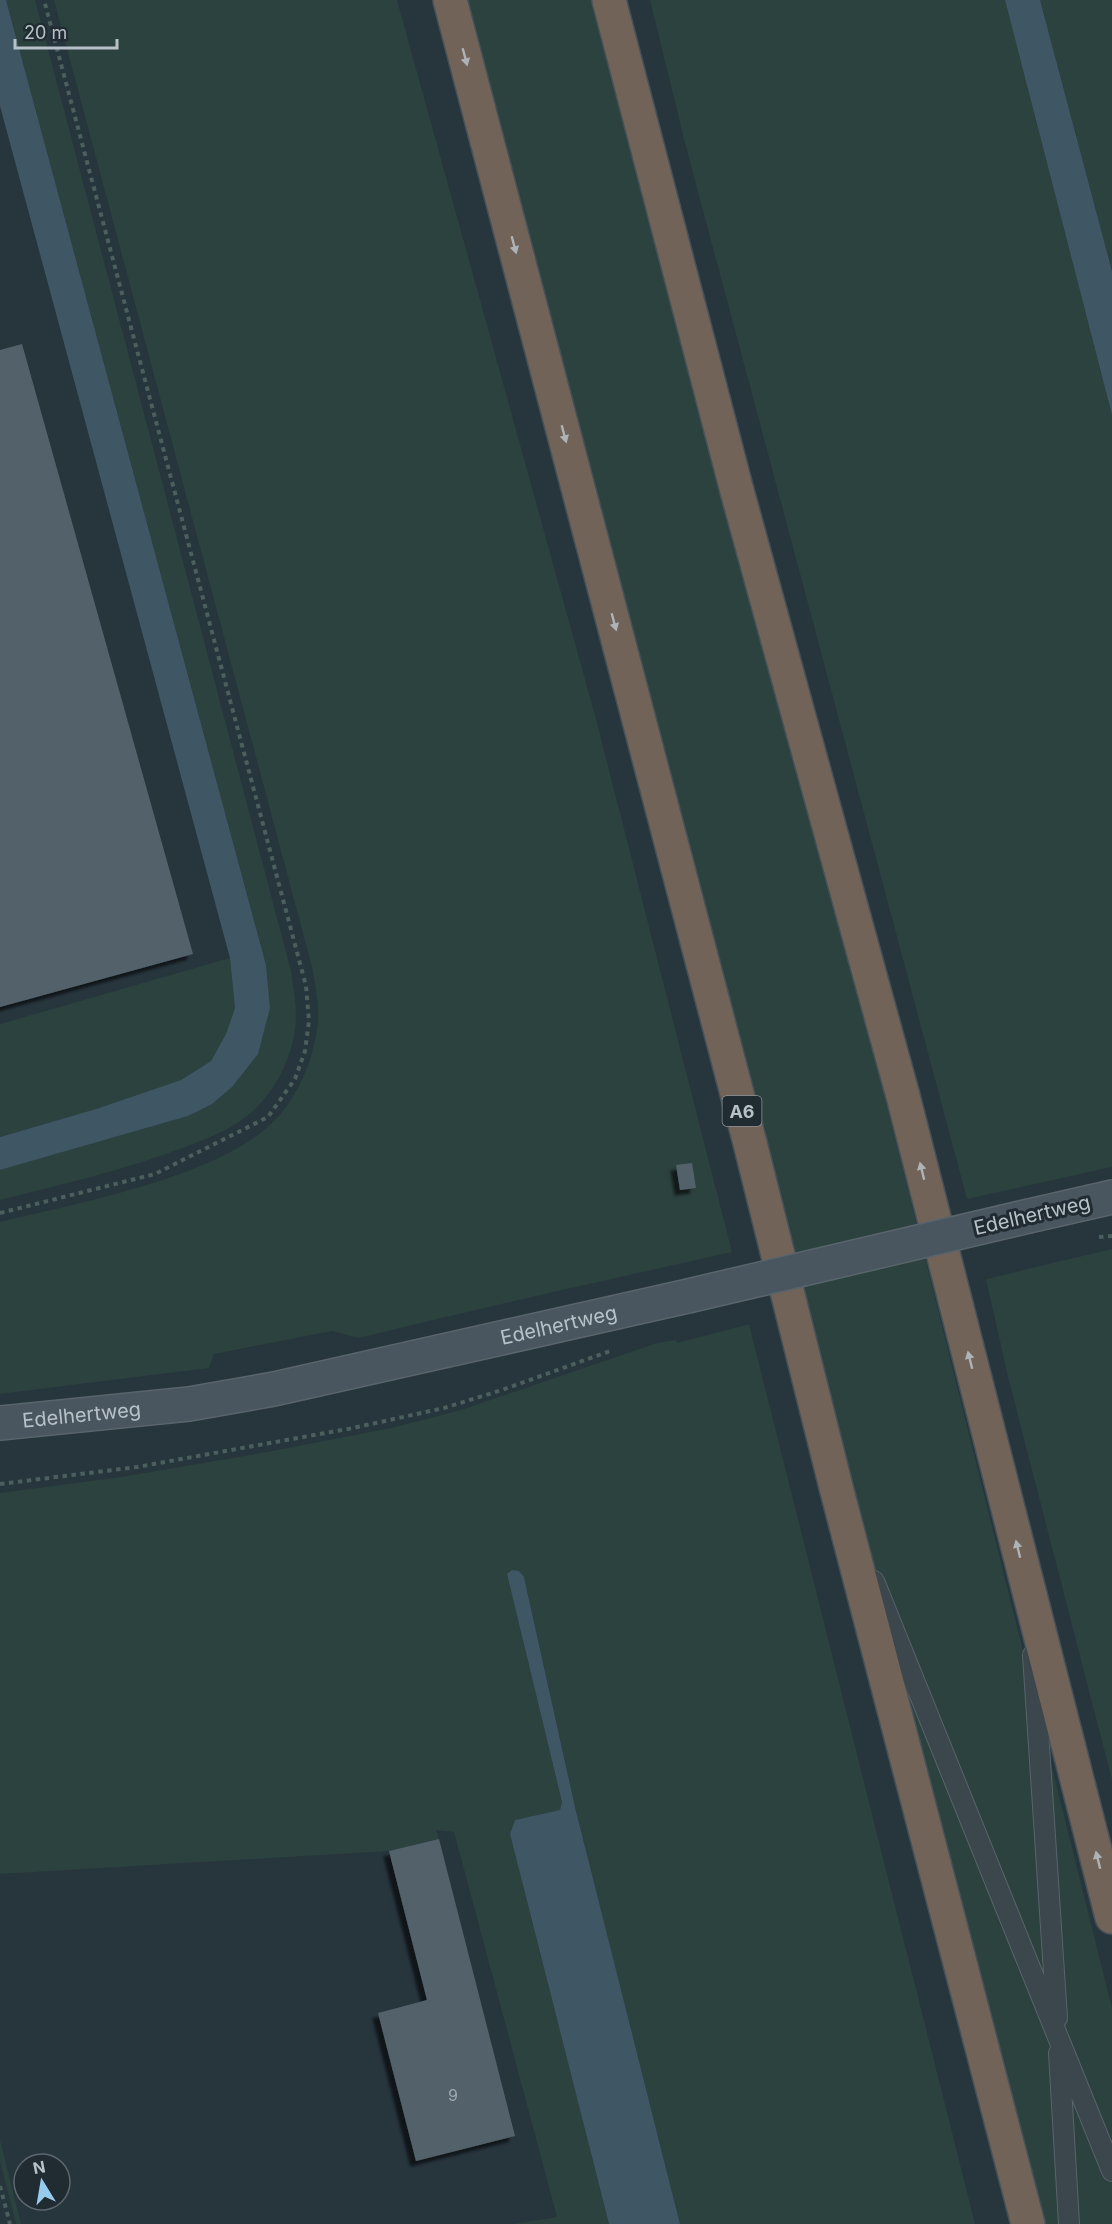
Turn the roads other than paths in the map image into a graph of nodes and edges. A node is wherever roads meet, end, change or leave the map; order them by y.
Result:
1 (450, 0) edge
2 (609, 0) edge
3 (1112, 1197) edge
4 (0, 1423) edge
5 (836, 1487) junction
6 (1029, 1590) junction
7 (1112, 1917) edge
8 (1058, 2034) junction
9 (1112, 2171) edge
10 (1028, 2224) edge
11 (1069, 2224) edge

1 -> 5 highway, A6
6 -> 2 highway
3 - 4 street, Edelhertweg, bridge
5 - 8 lane
5 - 10 highway, A6
7 -> 6 highway
6 - 8 lane
8 - 9 lane
8 - 11 lane

